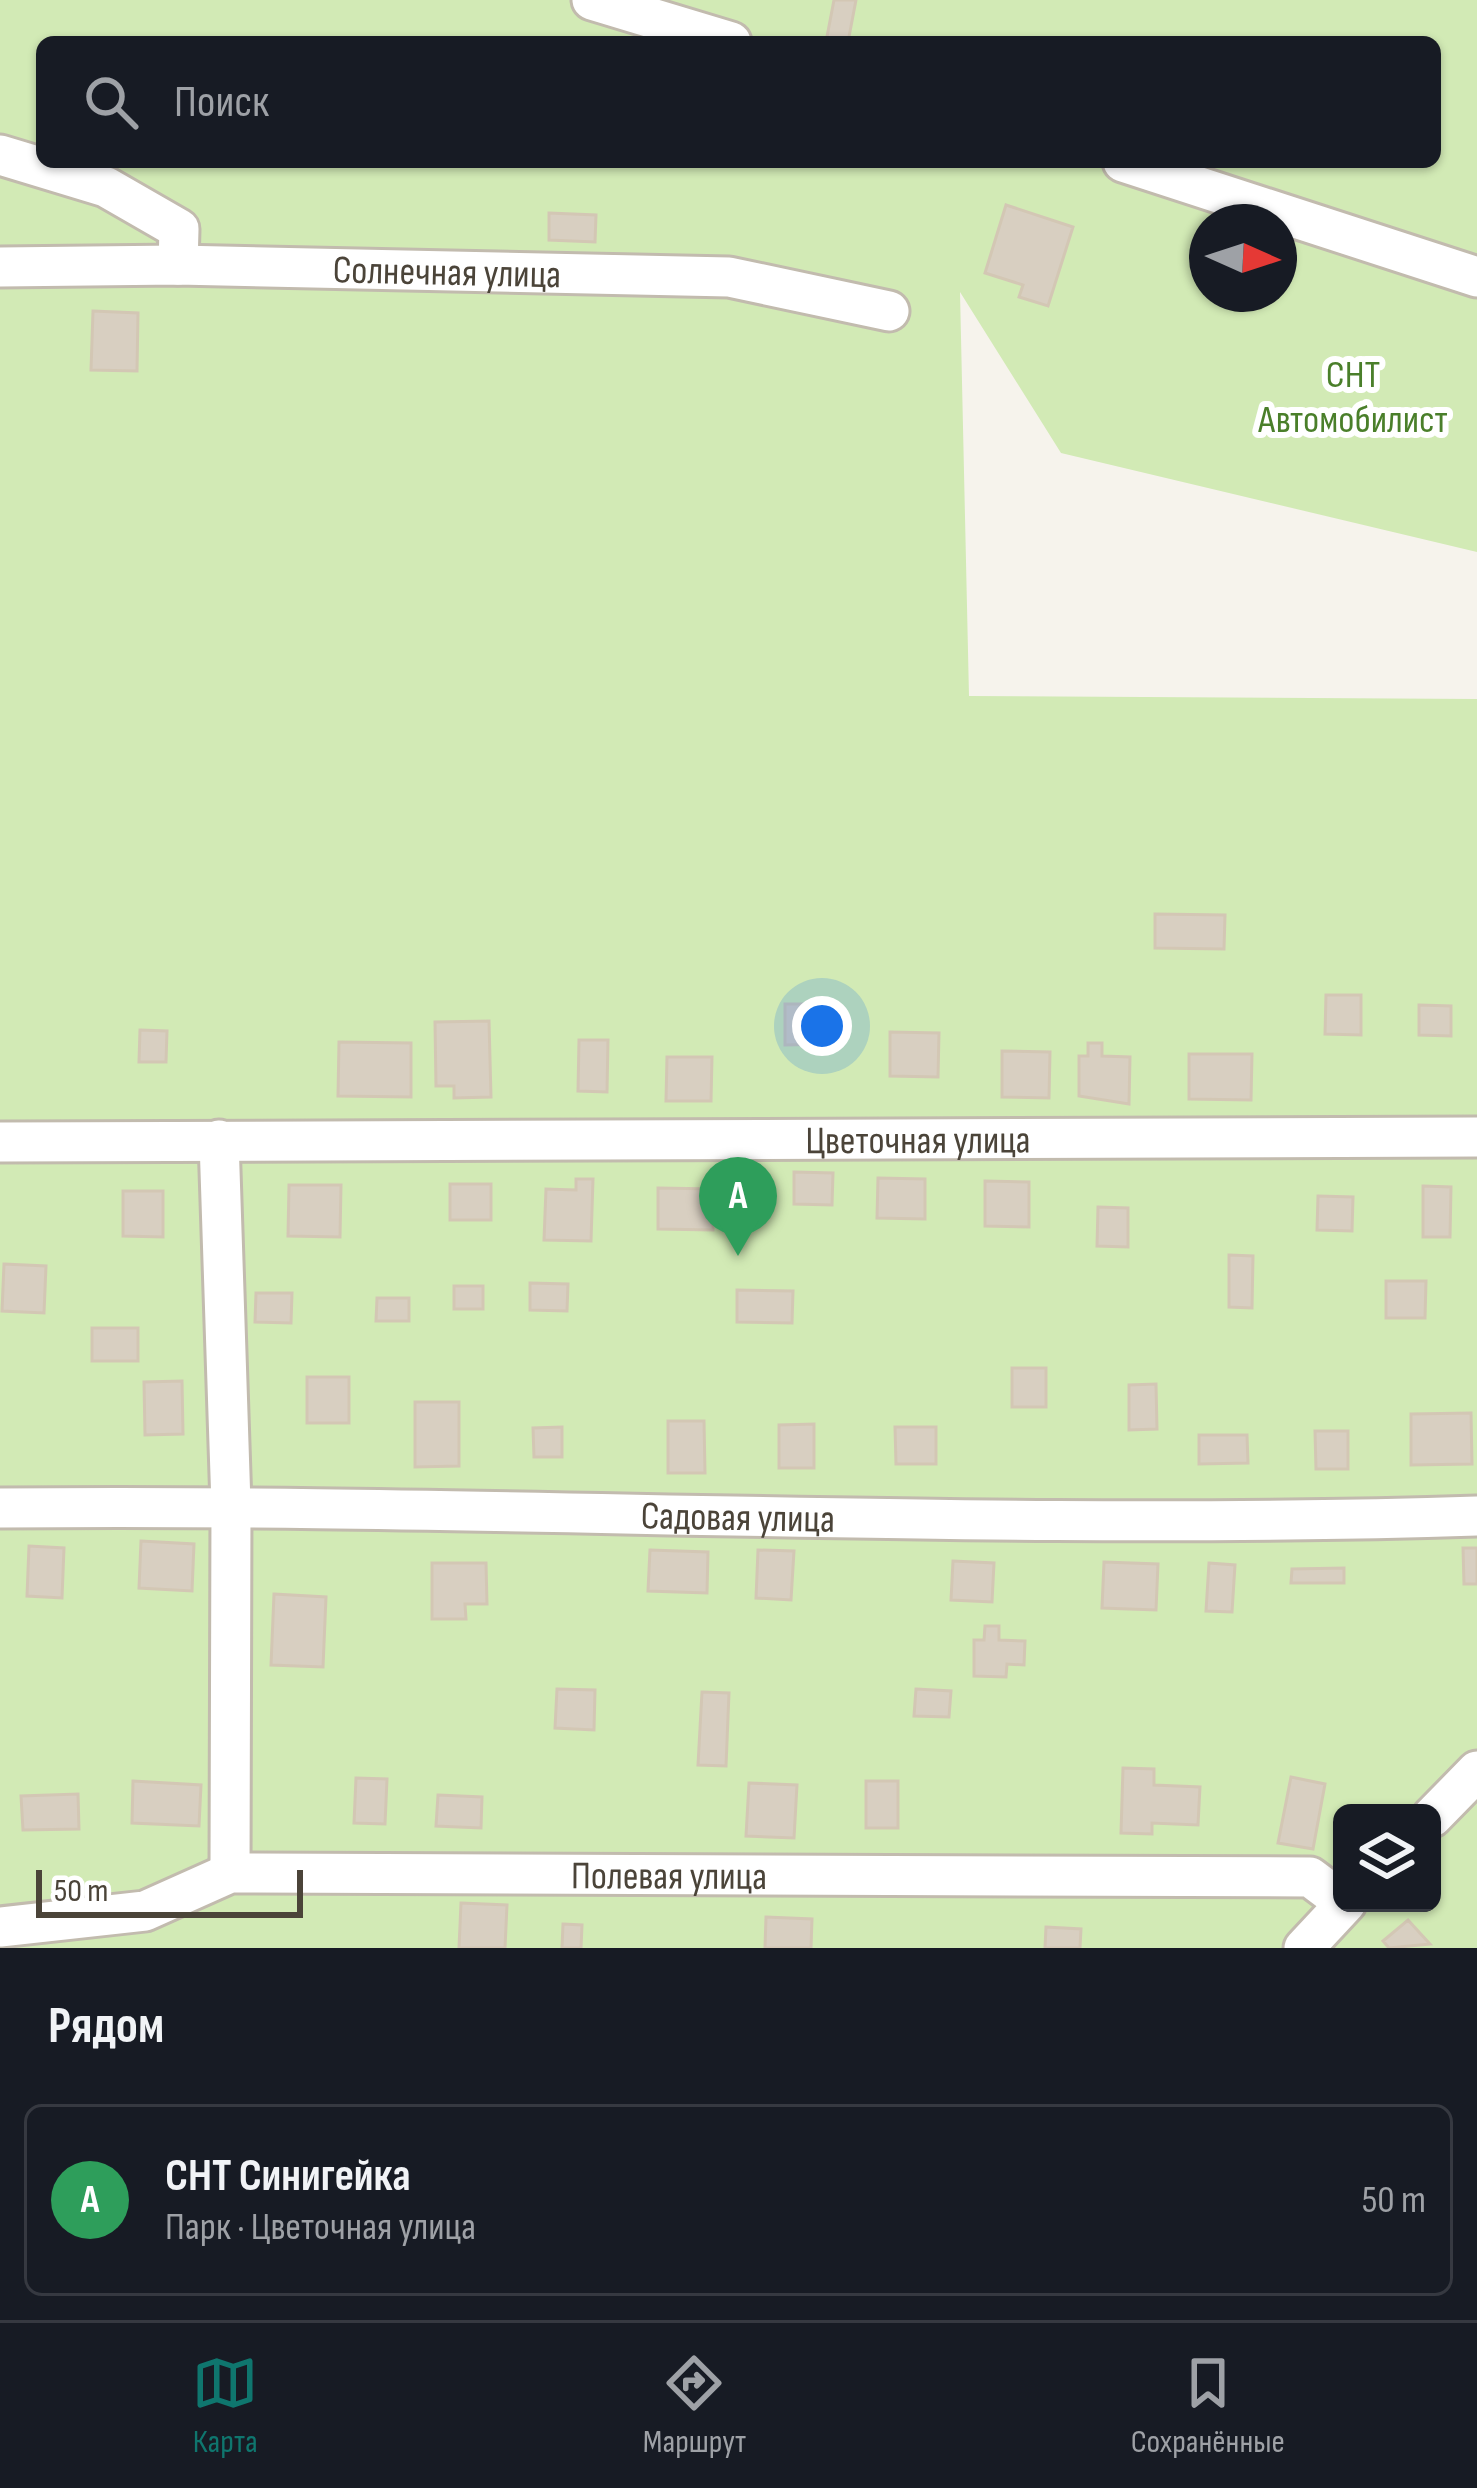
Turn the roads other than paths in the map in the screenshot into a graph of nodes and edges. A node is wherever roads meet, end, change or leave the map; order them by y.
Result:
1 (592, 0) edge
2 (711, 36) edge
3 (0, 155) edge
4 (36, 166) edge
5 (43, 168) edge
6 (1141, 168) edge
7 (178, 265) junction
8 (0, 267) edge
9 (1477, 277) edge
10 (889, 311) dead end
11 (1477, 1137) edge
12 (219, 1140) junction
13 (0, 1142) edge
14 (231, 1505) junction
15 (0, 1508) edge
16 (1477, 1516) edge
17 (1477, 1771) edge
18 (1441, 1808) edge
19 (230, 1873) junction
20 (1333, 1895) edge
21 (1336, 1912) edge
22 (0, 1927) edge
23 (1304, 1948) edge

1 - 2 street
3 - 4 street
5 - 7 street
6 - 9 street
7 - 8 street, Солнечная улица
7 - 10 street, Солнечная улица
11 - 12 street, Цветочная улица
12 - 13 street, Цветочная улица
12 - 14 street
14 - 15 street, Садовая улица
14 - 16 street, Садовая улица
14 - 19 street
17 - 18 street
19 - 20 street, Полевая улица
19 - 22 street, Полевая улица
21 - 23 street

